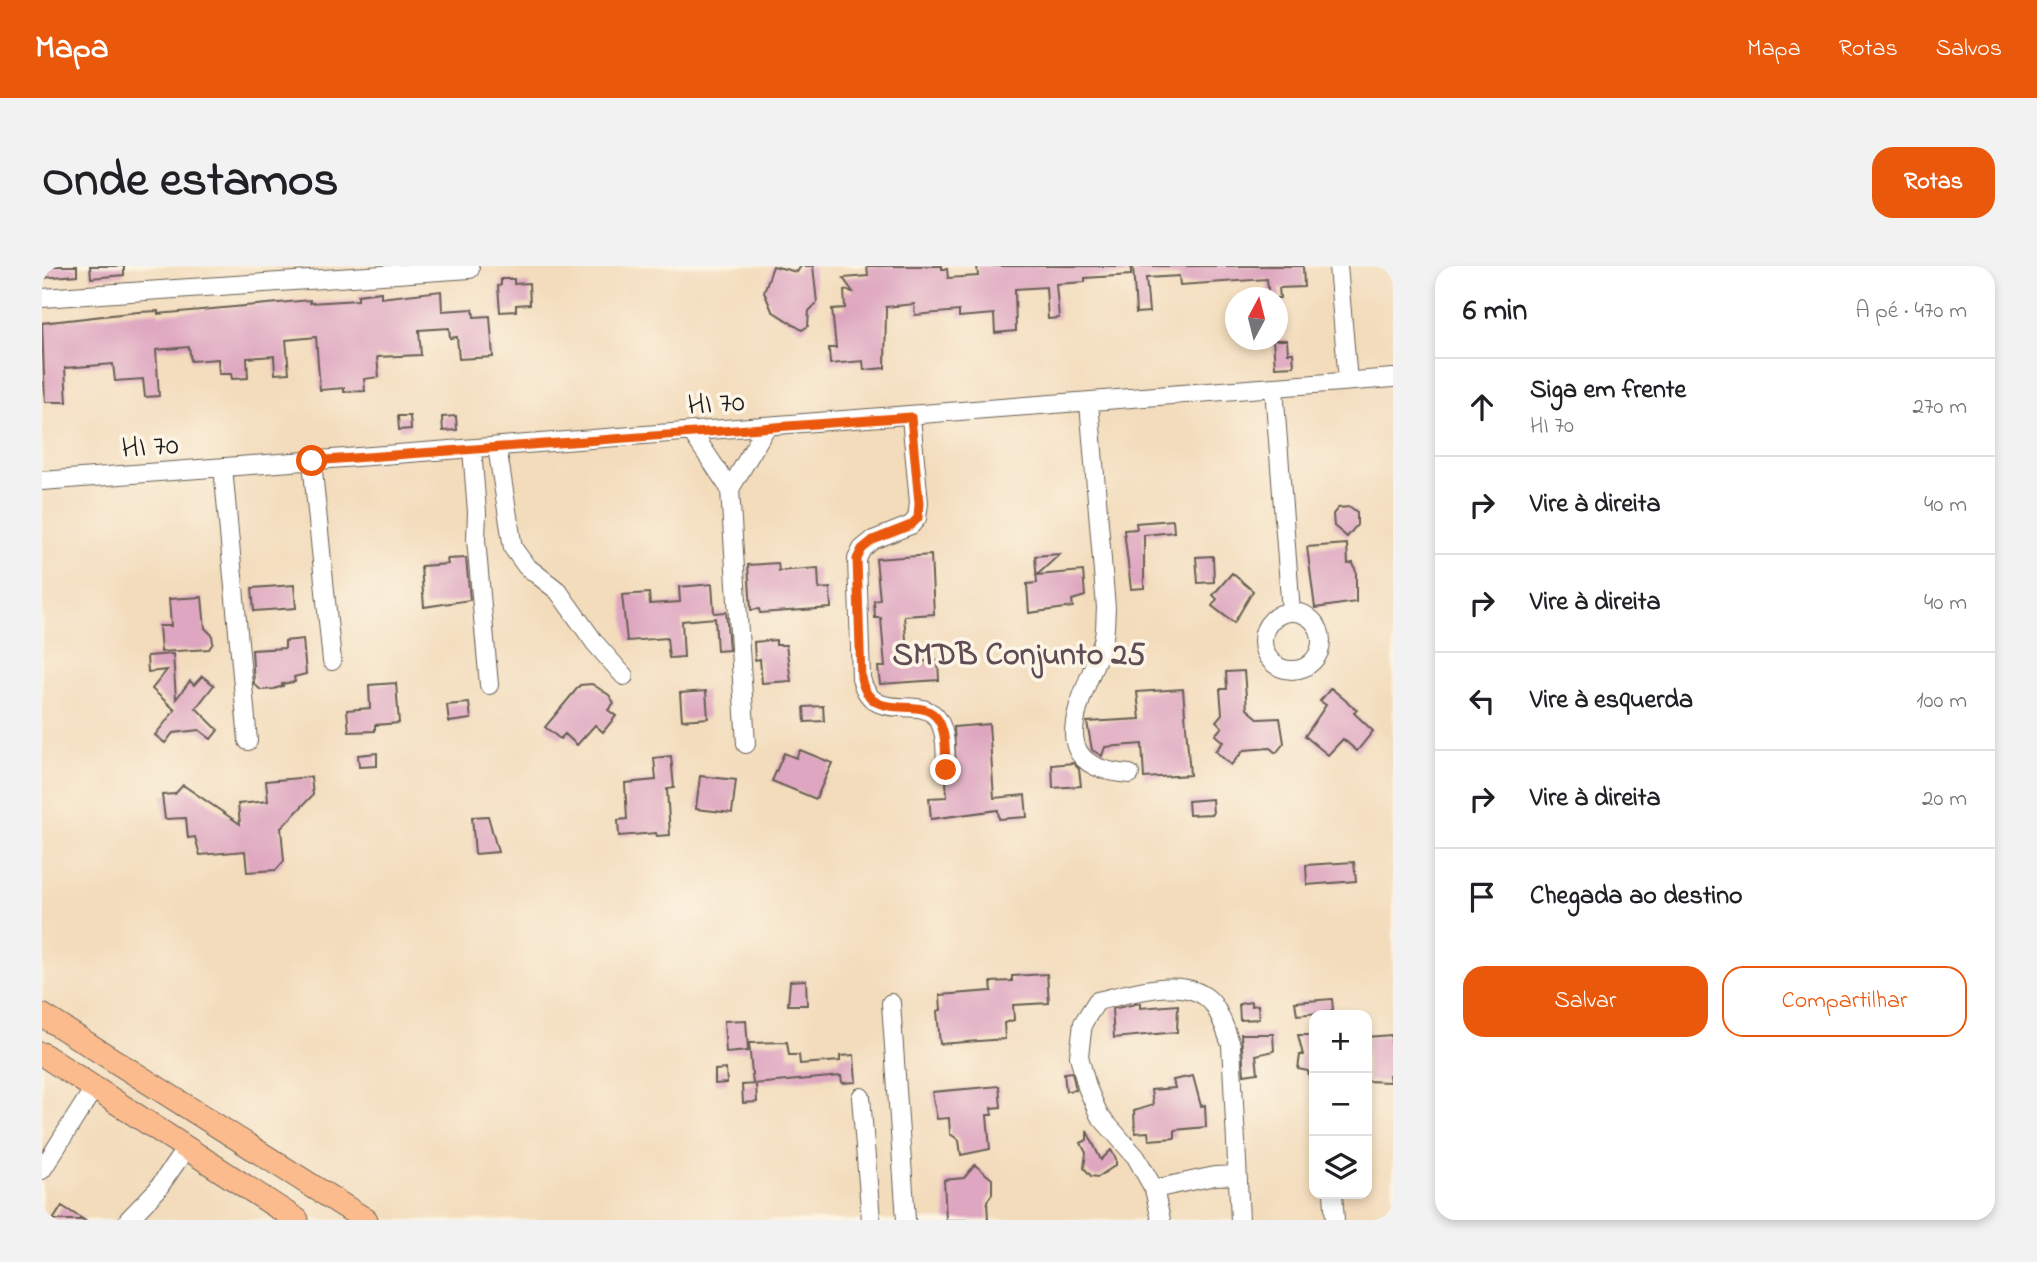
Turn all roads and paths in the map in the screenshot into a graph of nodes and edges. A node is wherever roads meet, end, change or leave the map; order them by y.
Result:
1 (1338, 266) edge
2 (470, 270) dead end
3 (42, 298) edge
4 (1393, 378) edge
5 (1348, 381) junction
6 (1274, 388) junction
7 (1089, 403) junction
8 (911, 417) junction
9 (766, 426) junction
10 (691, 431) junction
11 (497, 447) junction
12 (472, 449) junction
13 (312, 461) junction
14 (223, 467) junction
15 (42, 481) edge
16 (730, 489) junction
17 (1291, 612) dead end
18 (332, 661) dead end
19 (624, 676) dead end
20 (489, 685) dead end
21 (248, 741) dead end
22 (746, 744) dead end
23 (946, 770) dead end
24 (1130, 774) dead end
25 (891, 1003) dead end
26 (42, 1015) edge
27 (42, 1054) edge
28 (94, 1088) junction
29 (861, 1097) dead end
30 (186, 1148) junction
31 (42, 1170) edge
32 (1237, 1175) junction
33 (1154, 1189) junction
34 (1333, 1199) edge
35 (128, 1220) edge
36 (297, 1220) edge
37 (366, 1220) edge
38 (872, 1220) edge
39 (906, 1220) edge
40 (1161, 1220) edge
41 (1240, 1220) edge
42 (1335, 1220) edge

1 - 5 street
2 - 3 street
4 - 5 street, HI 70
5 - 6 street, HI 70
6 - 7 street, HI 70
6 - 17 street
7 - 8 street, HI 70
7 - 24 street
8 - 9 street, HI 70
8 - 23 street
9 - 10 street, HI 70
9 - 16 street
10 - 11 street, HI 70
10 - 16 street
11 - 12 street, HI 70
11 - 19 street
12 - 13 street, HI 70
12 - 20 street
13 - 14 street, HI 70
13 - 18 street
14 - 15 street, HI 70
14 - 21 street
16 - 22 street
25 - 39 street
26 - 37 main road
27 - 28 main road
28 - 30 main road
28 - 31 street
29 - 38 street
30 - 35 street
30 - 36 main road
32 - 33 street
32 - 33 street
32 - 41 street
33 - 40 street
34 - 42 street

